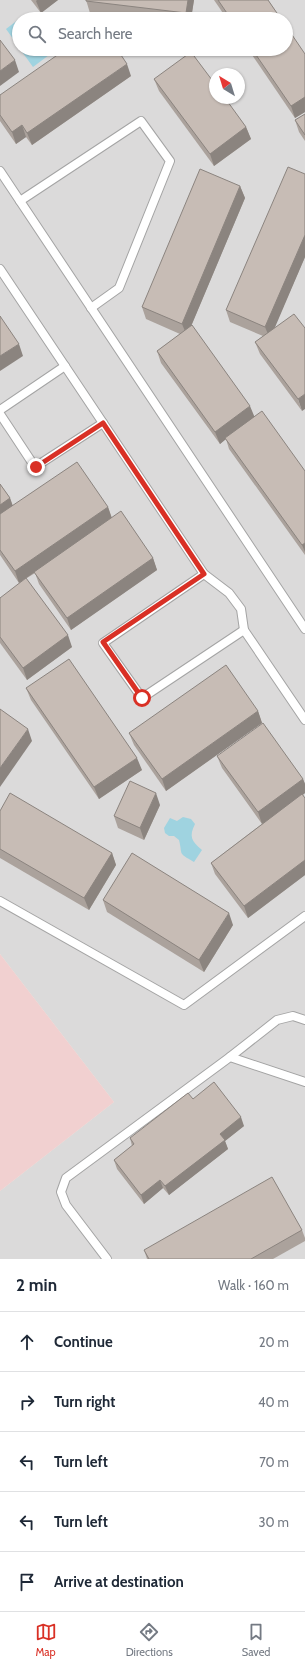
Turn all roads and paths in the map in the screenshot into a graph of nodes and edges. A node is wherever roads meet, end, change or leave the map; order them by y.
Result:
1 (0, 171) edge
2 (20, 202) junction
3 (0, 269) edge
4 (91, 308) junction
5 (65, 366) junction
6 (0, 410) edge
7 (0, 414) edge
8 (103, 423) junction
9 (204, 574) junction
10 (305, 628) edge
11 (244, 630) junction
12 (305, 720) edge
13 (0, 902) edge
14 (305, 916) edge
15 (305, 1020) edge
16 (230, 1057) junction
17 (305, 1082) edge
18 (107, 1259) edge

1 - 2 lane
2 - 4 lane
2 - 4 lane
3 - 5 lane
4 - 10 lane
5 - 6 lane
5 - 8 lane
7 - 8 lane
8 - 9 lane
9 - 11 lane
9 - 11 lane
11 - 12 lane
13 - 14 lane
15 - 16 lane
16 - 17 lane
16 - 18 lane

